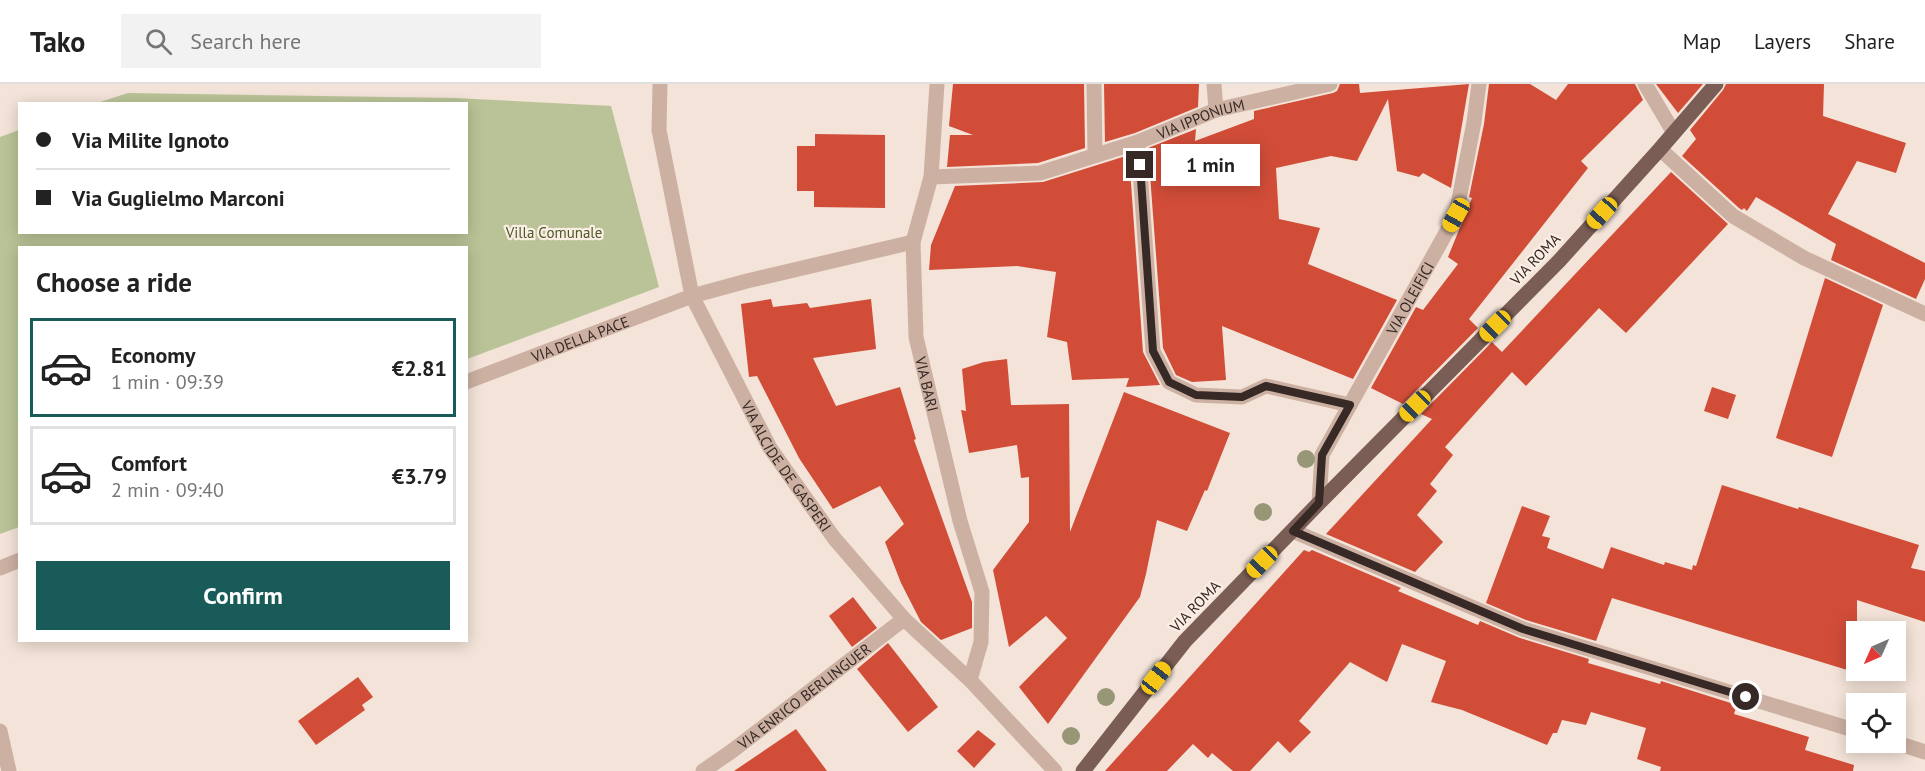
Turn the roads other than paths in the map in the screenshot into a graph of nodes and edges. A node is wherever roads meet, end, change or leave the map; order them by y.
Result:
1 (660, 84) edge
2 (937, 84) edge
3 (1094, 84) edge
4 (1214, 84) edge
5 (1330, 84) edge
6 (1479, 84) edge
7 (1646, 84) edge
8 (1716, 84) edge
9 (1216, 110) junction
10 (1674, 133) junction
11 (1138, 142) junction
12 (1660, 150) junction
13 (1095, 155) junction
14 (931, 177) junction
15 (913, 242) junction
16 (692, 296) junction
17 (1925, 314) edge
18 (468, 381) edge
19 (1350, 405) junction
20 (1319, 503) junction
21 (1293, 531) junction
22 (18, 561) edge
23 (0, 568) edge
24 (904, 619) junction
25 (970, 680) junction
26 (1846, 728) edge
27 (0, 731) edge
28 (1906, 746) edge
29 (1925, 752) edge
30 (9, 771) edge
31 (703, 771) edge
32 (1055, 771) edge
33 (1083, 771) edge

1 - 16 street, VIA ALCIDE DE GASPERI
2 - 14 street, VIA BARI
3 - 13 street
4 - 9 street
5 - 9 street, VIA IPPONIUM
6 - 19 street, VIA OLEIFICI
7 - 10 street
8 - 10 main road, VIA ROMA
9 - 11 street, VIA IPPONIUM
10 - 12 main road, VIA ROMA
11 - 13 street, VIA IPPONIUM
11 - 19 street
12 - 17 street
12 - 20 main road, VIA ROMA
13 - 14 street, VIA IPPONIUM
14 - 15 street, VIA BARI
15 - 16 street, VIA DELLA PACE
15 - 25 street, VIA BARI
16 - 18 street, VIA DELLA PACE
16 - 24 street, VIA ALCIDE DE GASPERI
19 - 20 street, VIA OLEIFICI
20 - 21 main road, VIA ROMA
21 - 26 street
21 - 33 main road, VIA ROMA
22 - 23 street
24 - 25 street, VIA ALCIDE DE GASPERI
24 - 31 street, VIA ENRICO BERLINGUER
25 - 32 street, VIA ALCIDE DE GASPERI
27 - 30 street
28 - 29 street

